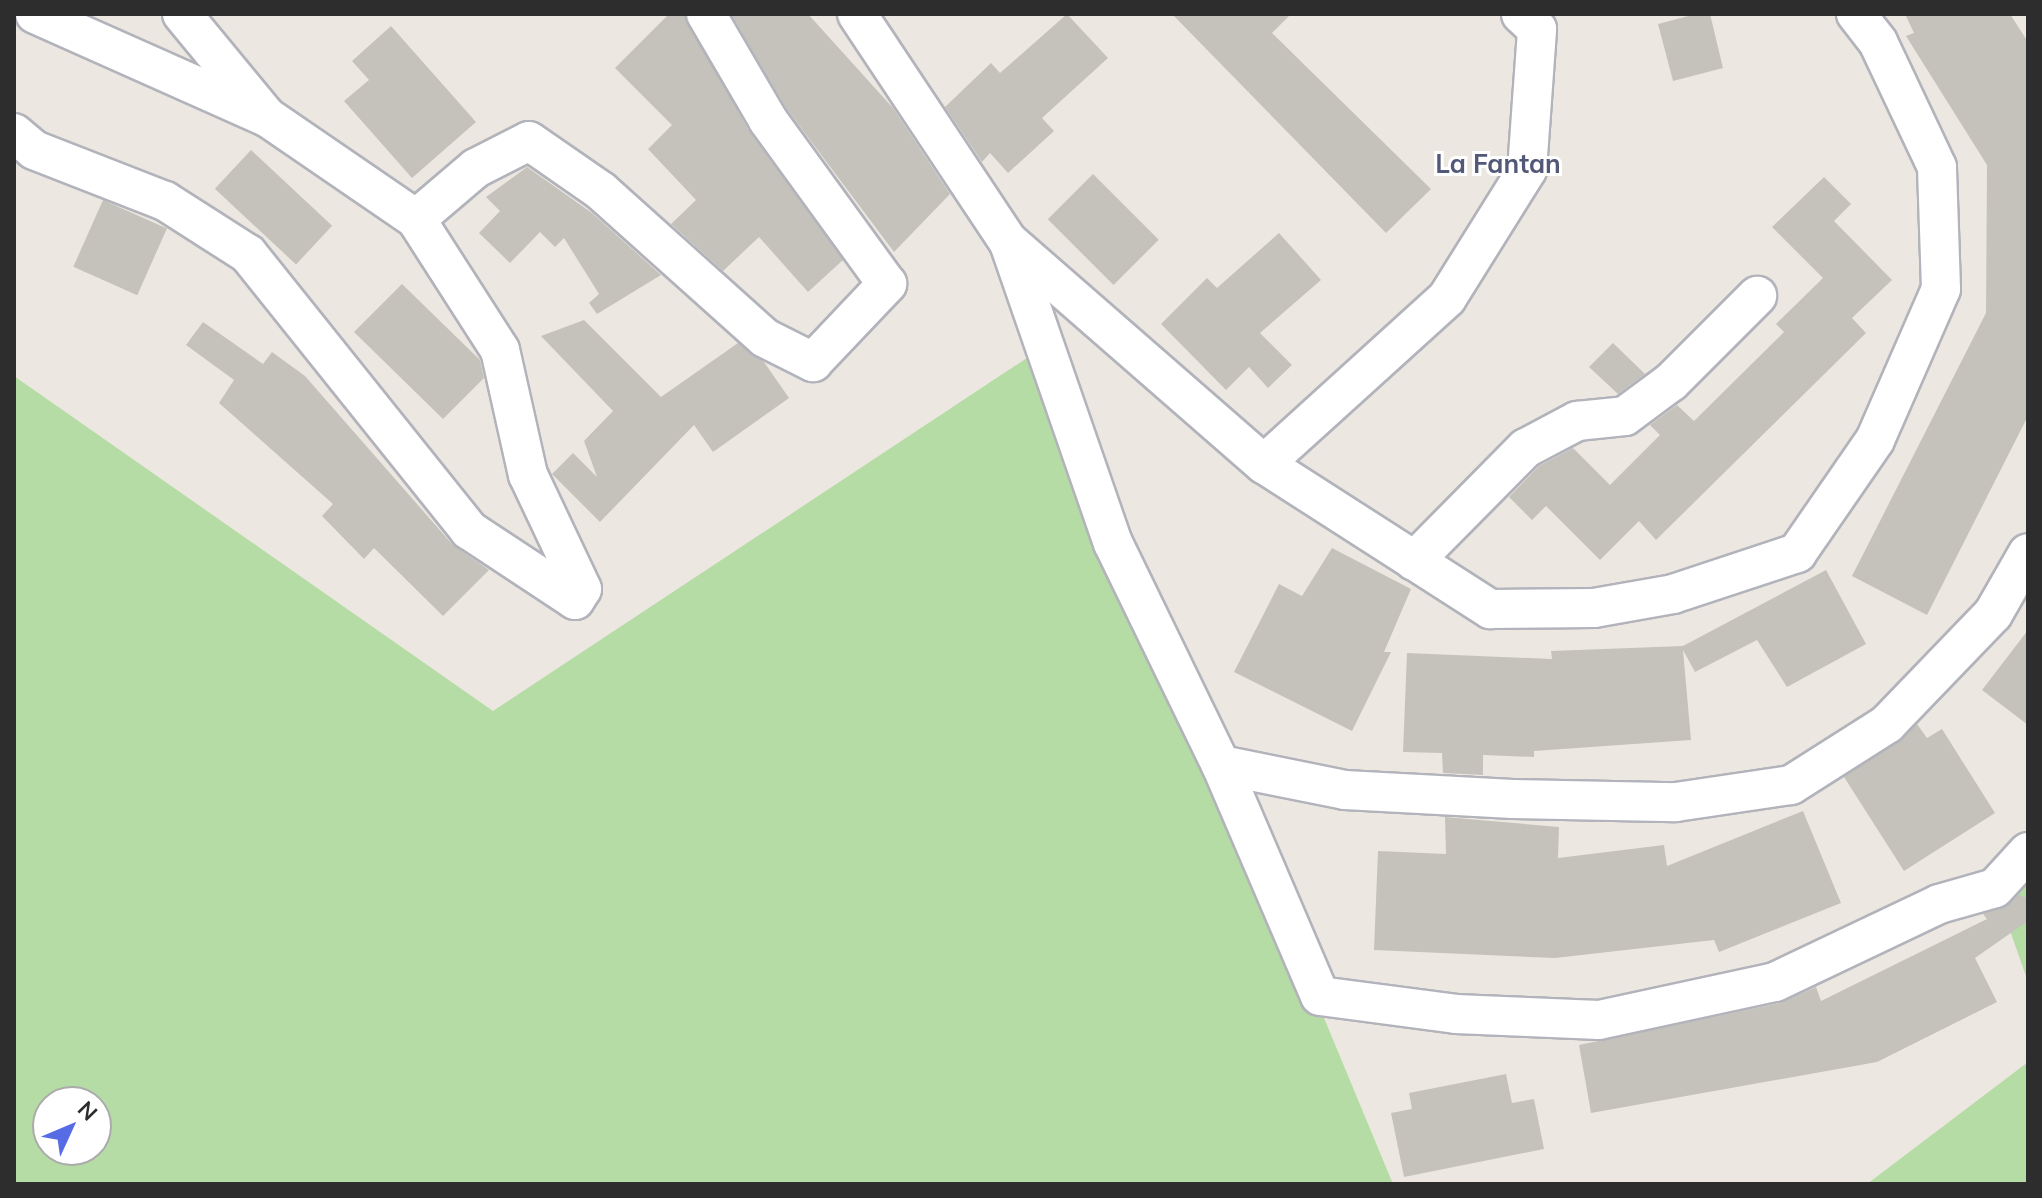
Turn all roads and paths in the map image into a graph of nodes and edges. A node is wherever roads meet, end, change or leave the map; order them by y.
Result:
1 (20, 14) edge
2 (35, 14) edge
3 (182, 14) edge
4 (706, 14) edge
5 (857, 14) edge
6 (1856, 14) edge
7 (14, 19) edge
8 (1533, 19) edge
9 (267, 117) junction
10 (14, 133) edge
11 (416, 219) junction
12 (1008, 241) junction
13 (1757, 296) dead end
14 (1264, 464) junction
15 (2028, 553) edge
16 (1414, 561) junction
17 (1221, 765) junction
18 (2028, 852) edge

1 - 7 street
2 - 9 street
3 - 9 street
4 - 11 street
5 - 12 street
6 - 16 street
8 - 14 street
9 - 11 street
10 - 11 street
12 - 14 street
12 - 17 street
13 - 16 street
14 - 16 street
15 - 17 street
17 - 18 street

